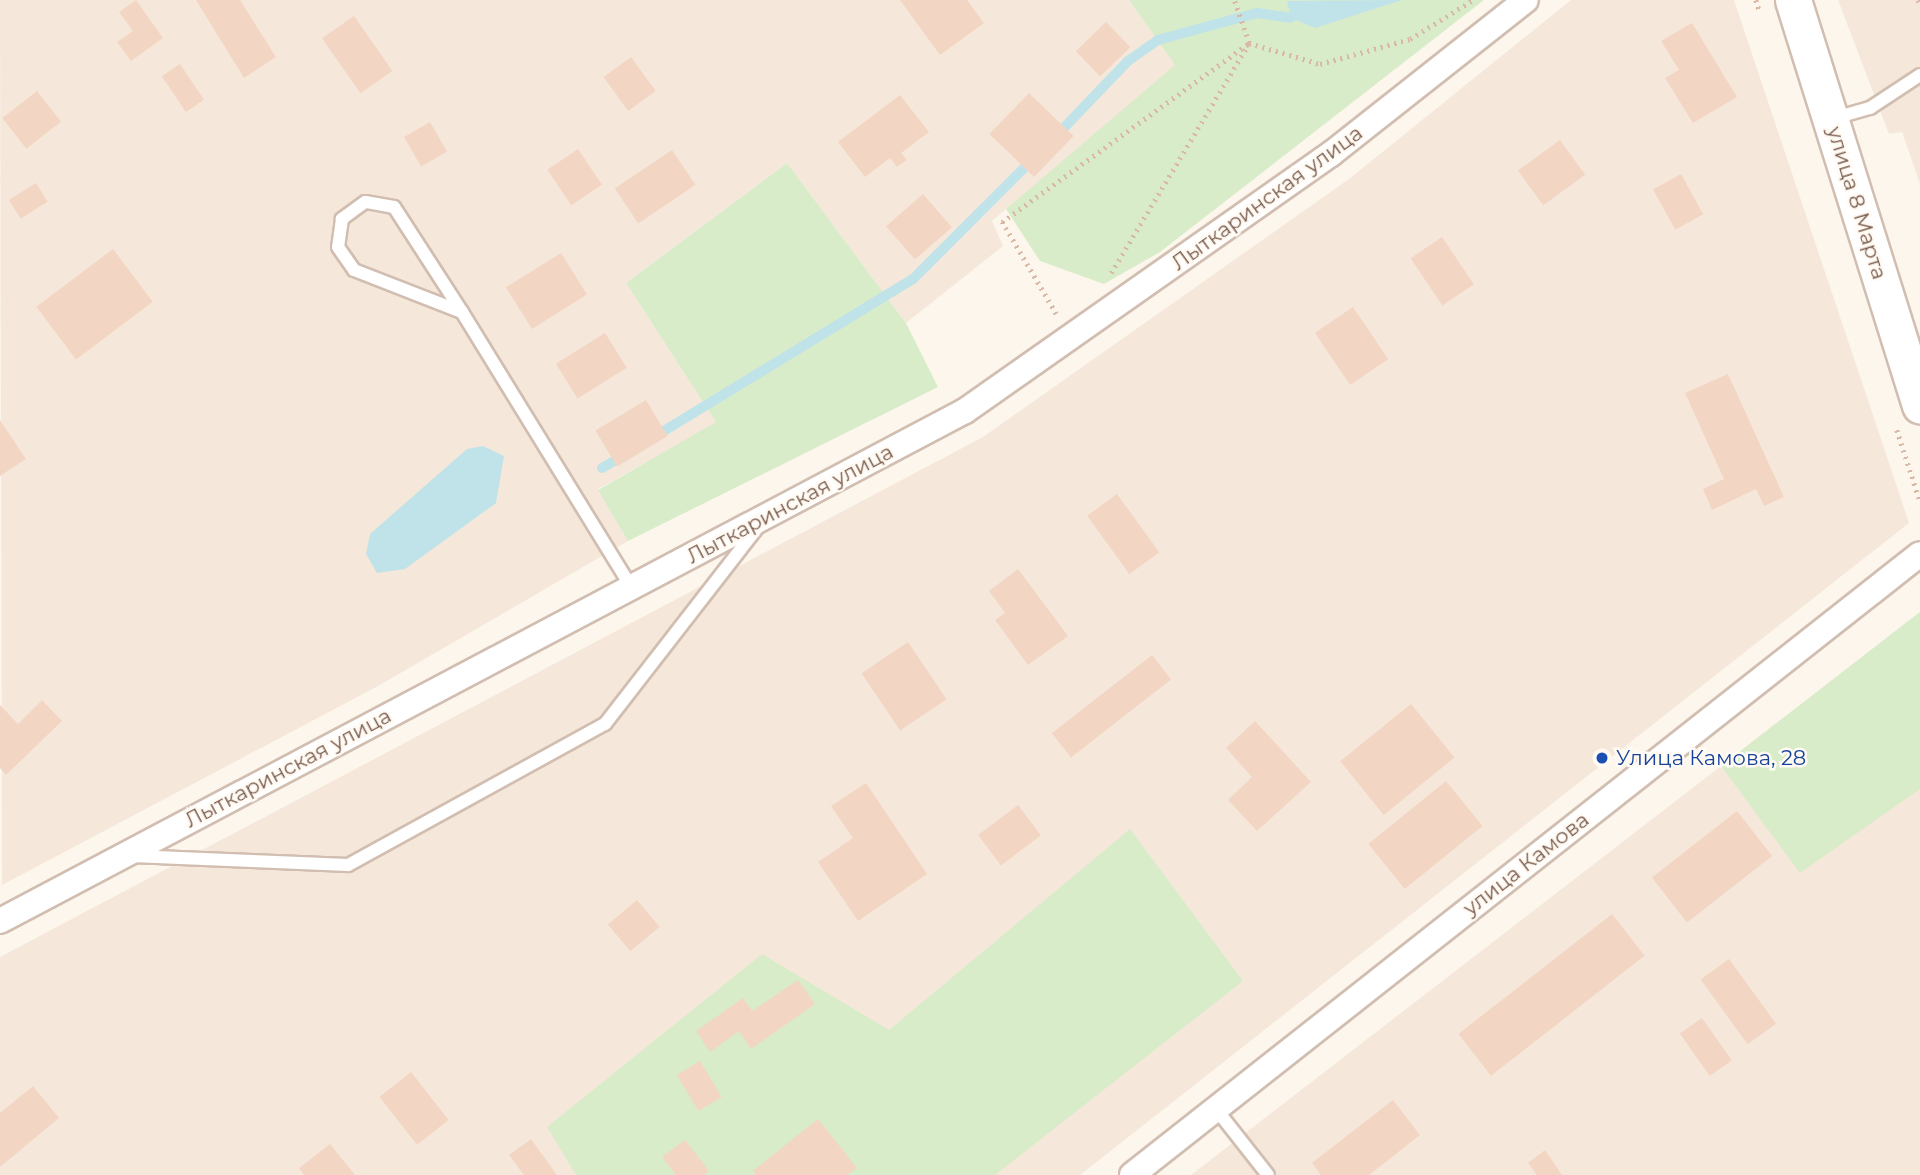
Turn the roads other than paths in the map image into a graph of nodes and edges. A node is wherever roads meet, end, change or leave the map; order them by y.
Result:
1 (1526, 0) edge
2 (1793, 0) edge
3 (1920, 75) edge
4 (1830, 119) junction
5 (462, 312) junction
6 (1920, 406) edge
7 (766, 517) junction
8 (1920, 554) edge
9 (631, 587) junction
10 (121, 856) junction
11 (0, 921) edge
12 (1216, 1109) junction
13 (1132, 1175) edge
14 (1268, 1175) edge

1 - 7 street, Лыткаринская улица
2 - 4 street, улица 8 Марта
3 - 4 lane
4 - 6 street, улица 8 Марта
5 - 5 lane
5 - 9 lane
7 - 9 street, Лыткаринская улица
7 - 10 lane
8 - 12 street, улица Камова
9 - 10 street, Лыткаринская улица
10 - 11 street, Лыткаринская улица
12 - 13 street, улица Камова
12 - 14 lane

